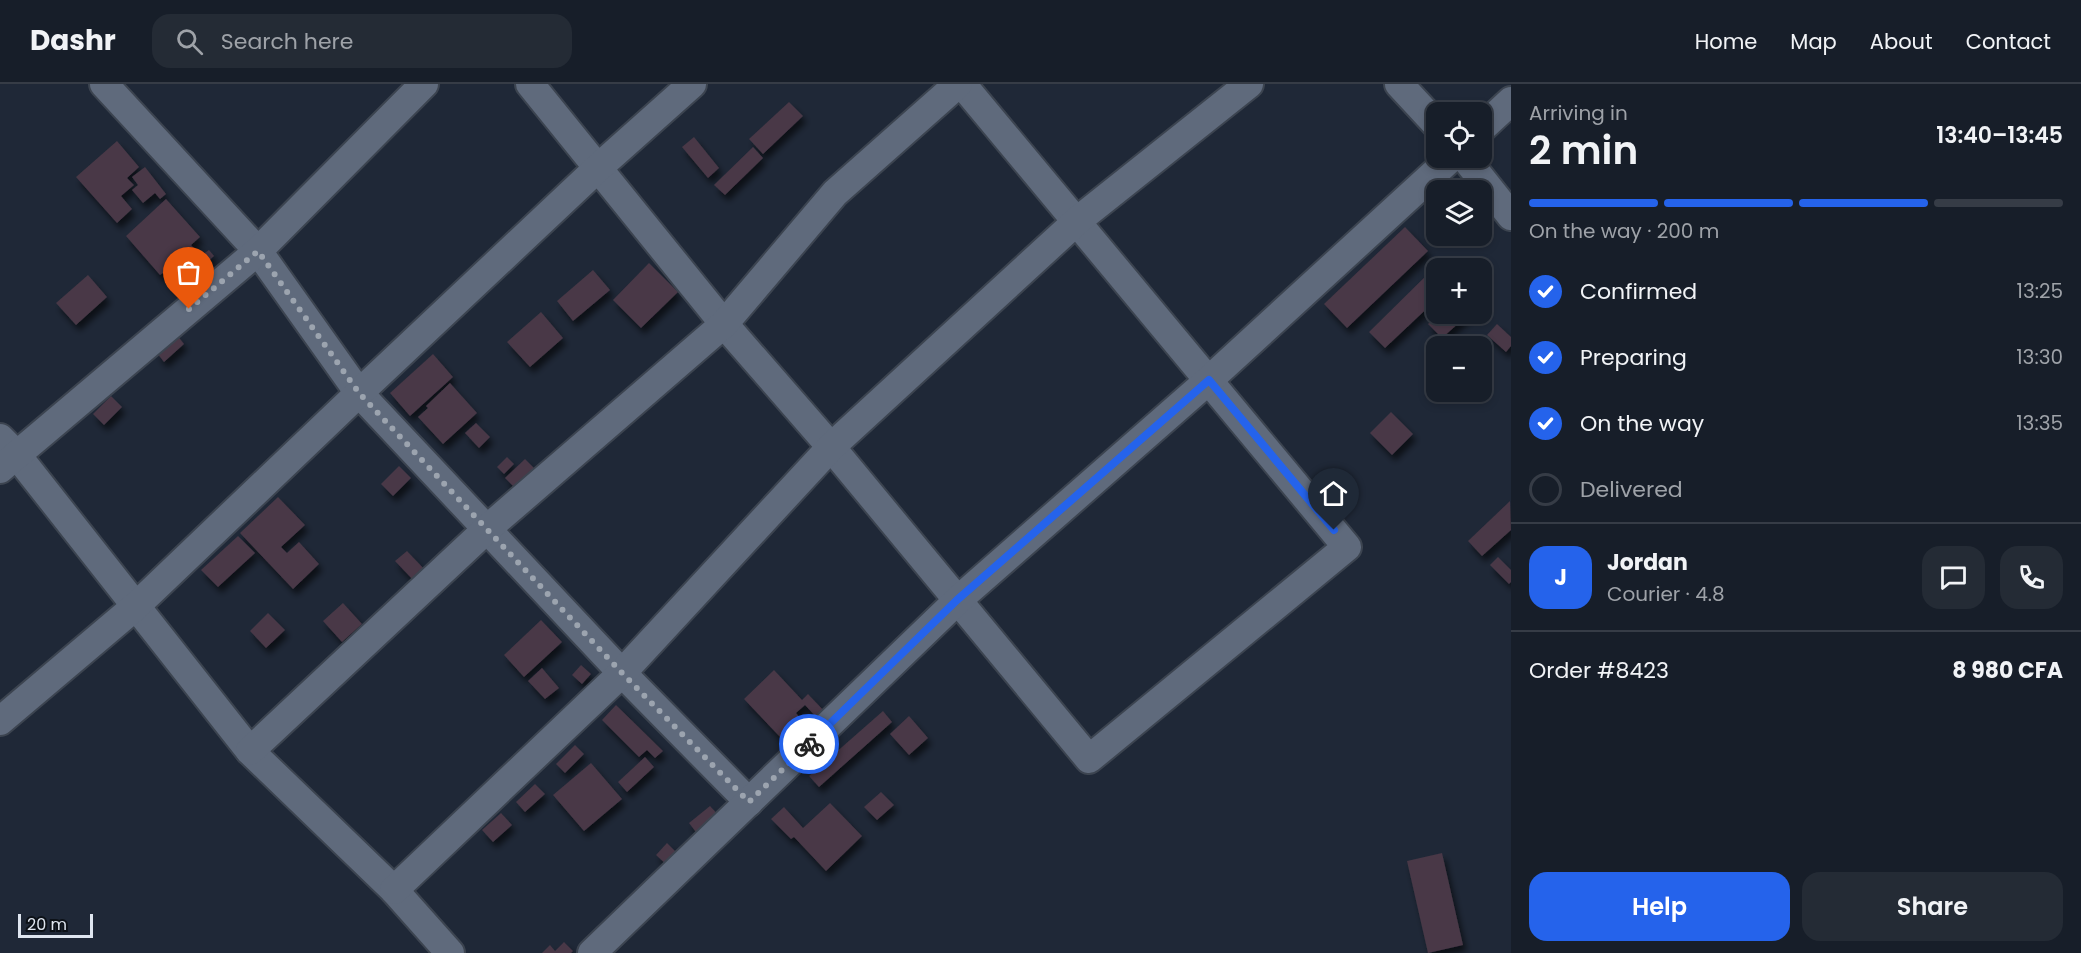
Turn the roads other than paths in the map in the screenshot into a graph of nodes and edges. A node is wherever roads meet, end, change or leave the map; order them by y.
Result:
1 (104, 84) edge
2 (424, 84) edge
3 (530, 84) edge
4 (692, 84) edge
5 (960, 84) edge
6 (1249, 84) edge
7 (1399, 84) edge
8 (1511, 101) edge
9 (1426, 113) edge
10 (1492, 119) edge
11 (599, 168) junction
12 (1440, 168) edge
13 (1473, 168) edge
14 (1511, 216) edge
15 (1077, 221) junction
16 (258, 251) junction
17 (724, 324) junction
18 (1209, 380) junction
19 (359, 393) junction
20 (831, 447) junction
21 (5, 454) edge
22 (487, 530) junction
23 (957, 600) junction
24 (136, 606) junction
25 (622, 673) junction
26 (0, 722) edge
27 (249, 750) junction
28 (749, 802) junction
29 (394, 890) junction
30 (450, 953) edge
31 (592, 953) edge

1 - 16 street
2 - 16 street
3 - 11 street
4 - 11 street
5 - 15 street
5 - 17 street
6 - 15 street
7 - 9 street
8 - 10 street
11 - 17 street
11 - 19 street
12 - 18 street
13 - 14 street
15 - 18 street
15 - 20 street
16 - 19 street
16 - 21 street
17 - 20 street
17 - 22 street
18 - 23 street
18 - 23 street
19 - 22 street
19 - 24 street
20 - 23 street
20 - 25 street
21 - 24 street
22 - 25 street
22 - 27 street
23 - 28 street
24 - 26 street
24 - 27 street
25 - 28 street
25 - 29 street
27 - 29 street
28 - 31 street
29 - 30 street

